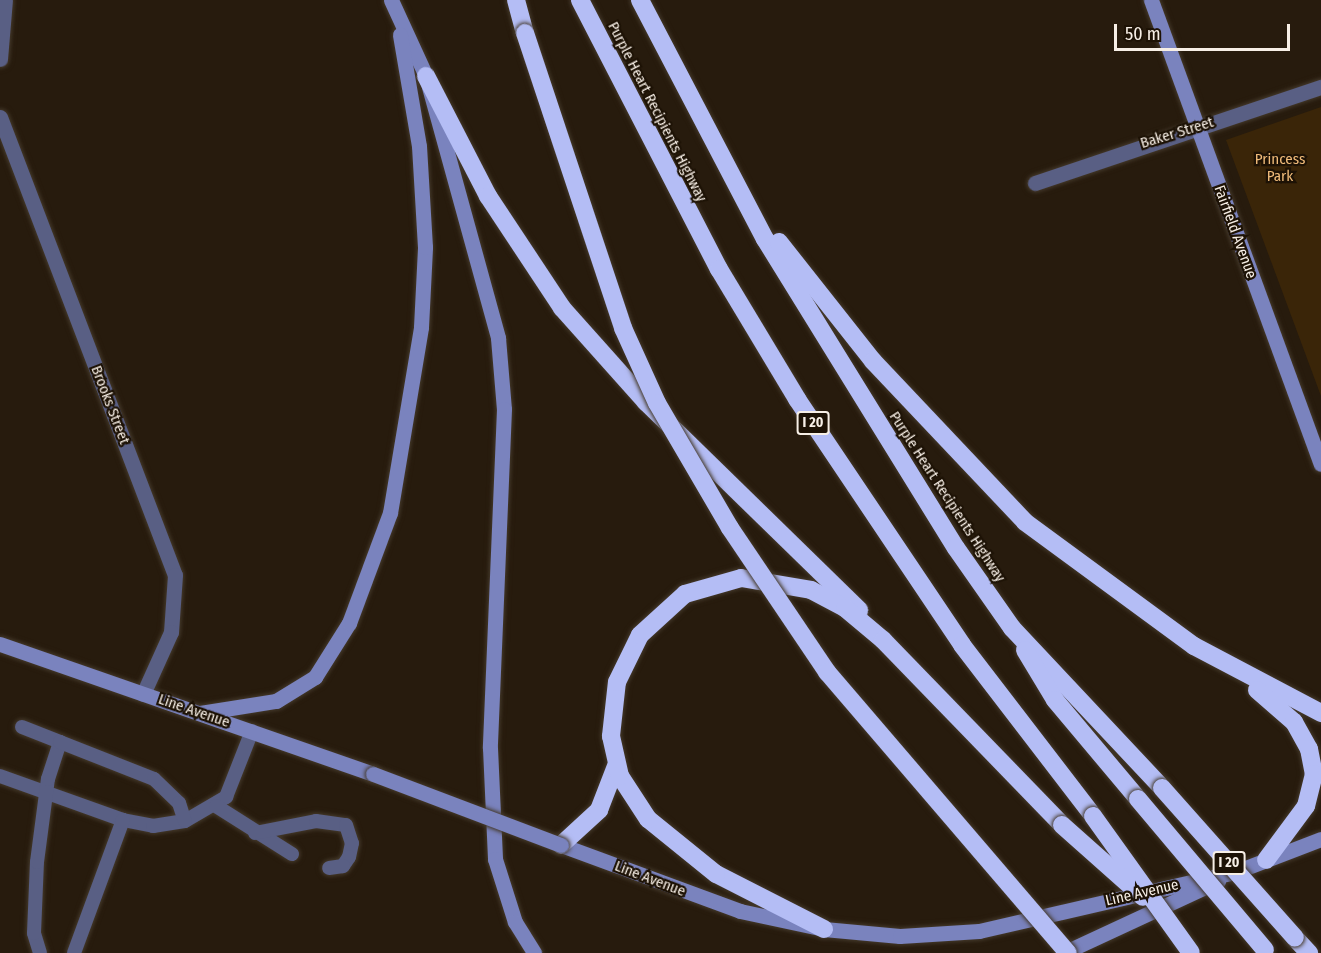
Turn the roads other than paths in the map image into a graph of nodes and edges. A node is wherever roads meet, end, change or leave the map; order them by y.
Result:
1 (5, 0) edge
2 (516, 0) edge
3 (580, 0) edge
4 (639, 0) edge
5 (1151, 0) edge
6 (392, 2) edge
7 (0, 59) edge
8 (426, 76) junction
9 (1321, 87) edge
10 (0, 117) edge
11 (1197, 127) junction
12 (1035, 183) dead end
13 (737, 186) junction
14 (1321, 464) edge
15 (1012, 627) junction
16 (883, 640) junction
17 (0, 644) edge
18 (1234, 671) junction
19 (143, 694) junction
20 (200, 712) junction
21 (1321, 713) edge
22 (22, 727) dead end
23 (252, 731) junction
24 (60, 742) junction
25 (616, 765) junction
26 (0, 776) edge
27 (47, 794) junction
28 (216, 806) junction
29 (123, 820) junction
30 (185, 821) junction
31 (255, 832) junction
32 (1321, 839) edge
33 (561, 845) junction
34 (292, 854) dead end
35 (1266, 860) junction
36 (329, 868) dead end
37 (1235, 872) junction
38 (1160, 910) junction
39 (824, 929) junction
40 (1266, 951) edge
41 (40, 953) edge
42 (74, 953) edge
43 (534, 953) edge
44 (1063, 953) edge
45 (1068, 953) edge
46 (1191, 953) edge
47 (1309, 953) edge

1 - 7 street
2 - 45 highway, bridge
3 - 38 highway, Purple Heart Recipients Highway / I 20, bridge
4 - 13 highway, Purple Heart Recipients Highway / I 20
5 - 11 main road, Fairfield Avenue
6 - 8 main road
6 - 20 main road
8 - 16 highway
8 - 43 main road
9 - 11 street, Baker Street
10 - 19 street, Brooks Street
11 - 12 street, Baker Street
11 - 14 main road, Fairfield Avenue
13 - 15 highway, Purple Heart Recipients Highway / I 20
13 - 18 highway
15 - 40 highway, bridge
15 - 47 highway, Purple Heart Recipients Highway / I 20, bridge
16 - 25 highway
16 - 38 highway, bridge
17 - 19 main road, Line Avenue
18 - 21 highway
18 - 35 highway
19 - 20 main road, Line Avenue
20 - 23 main road, Line Avenue
22 - 24 lane
23 - 28 lane
23 - 33 main road, Line Avenue, bridge
24 - 27 lane
24 - 30 lane
25 - 33 highway
25 - 39 highway
26 - 27 lane
27 - 29 lane
27 - 41 lane
28 - 30 lane
28 - 31 lane
29 - 30 lane
29 - 42 lane
31 - 34 lane
31 - 36 lane
32 - 35 main road, Line Avenue
33 - 39 main road, Line Avenue
35 - 37 main road, Line Avenue
37 - 39 main road, Line Avenue
37 - 44 main road
38 - 46 highway, Purple Heart Recipients Highway / I 20, bridge

